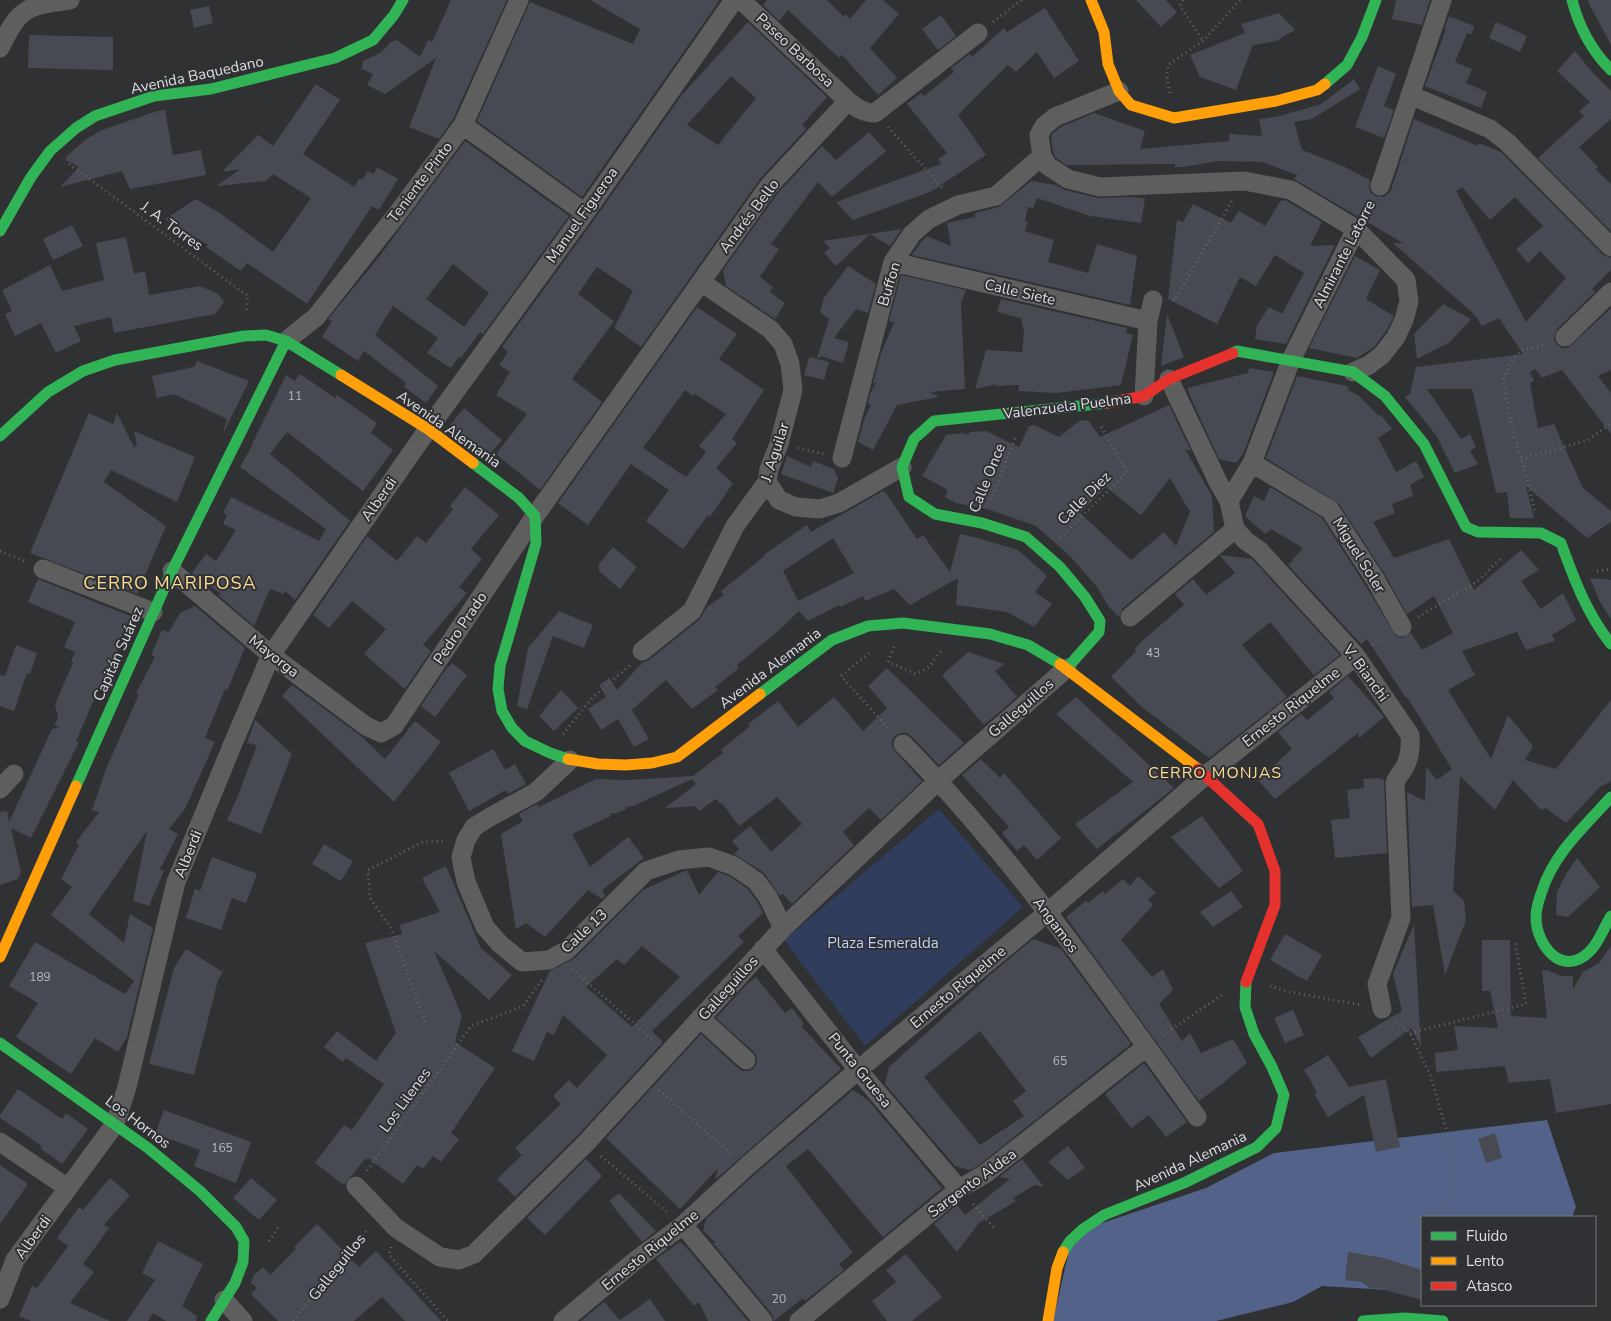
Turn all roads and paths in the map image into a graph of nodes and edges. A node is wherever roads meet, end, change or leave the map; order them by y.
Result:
1 (70, 0) edge
2 (403, 0) edge
3 (519, 0) edge
4 (734, 0) edge
5 (741, 0) edge
6 (1022, 0) edge
7 (1091, 0) edge
8 (1183, 0) edge
9 (1240, 0) edge
10 (1376, 0) edge
11 (1442, 0) edge
12 (1572, 0) edge
13 (978, 33) joint
14 (1202, 41) junction
15 (0, 48) edge
16 (1611, 70) edge
17 (1119, 91) junction
18 (1410, 95) junction
19 (848, 101) junction
20 (875, 113) junction
21 (1174, 118) junction
22 (463, 125) junction
23 (50, 151) junction
24 (1042, 156) junction
25 (1244, 181) junction
26 (1380, 186) dead end
27 (958, 205) junction
28 (585, 212) junction
29 (1356, 229) junction
30 (0, 231) edge
31 (1611, 247) edge
32 (893, 262) junction
33 (702, 282) junction
34 (1611, 292) edge
35 (1153, 300) joint
36 (1148, 321) junction
37 (244, 336) junction
38 (1565, 337) joint
39 (286, 341) junction
40 (1292, 360) junction
41 (1353, 372) junction
42 (1169, 379) junction
43 (1144, 396) junction
44 (1088, 404) junction
45 (1025, 412) junction
46 (1611, 423) edge
47 (428, 429) junction
48 (0, 436) edge
49 (779, 444) junction
50 (842, 458) joint
51 (1521, 459) junction
52 (1252, 463) junction
53 (902, 467) junction
54 (767, 482) junction
55 (1229, 501) junction
56 (535, 516) junction
57 (982, 523) junction
58 (1235, 529) junction
59 (1541, 533) junction
60 (0, 551) edge
61 (1494, 552) dead end
62 (1044, 554) junction
63 (43, 569) joint
64 (172, 571) junction
65 (153, 612) junction
66 (1130, 617) dead end
67 (904, 624) junction
68 (1402, 627) junction
69 (951, 628) junction
70 (1611, 644) edge
71 (876, 647) dead end
72 (642, 651) joint
73 (271, 655) junction
74 (1356, 656) junction
75 (1067, 668) junction
76 (381, 733) joint
77 (903, 744) joint
78 (550, 753) junction
79 (570, 760) junction
80 (14, 774) dead end
81 (1206, 775) junction
82 (939, 780) junction
83 (0, 789) edge
84 (1611, 797) edge
85 (466, 840) junction
86 (1048, 912) junction
87 (1611, 916) edge
88 (783, 928) junction
89 (1513, 933) dead end
90 (763, 949) junction
91 (558, 956) junction
92 (0, 957) edge
93 (1246, 979) junction
94 (1382, 1009) junction
95 (700, 1018) junction
96 (425, 1022) dead end
97 (1410, 1033) junction
98 (0, 1043) edge
99 (1146, 1047) junction
100 (668, 1054) junction
101 (746, 1060) dead end
102 (858, 1070) junction
103 (646, 1078) junction
104 (1197, 1117) dead end
105 (116, 1124) junction
106 (0, 1142) edge
107 (586, 1143) junction
108 (746, 1167) junction
109 (356, 1186) joint
110 (68, 1188) junction
111 (959, 1189) junction
112 (1424, 1216) edge
113 (1421, 1217) edge
114 (1413, 1221) dead end
115 (392, 1224) junction
116 (683, 1225) junction
117 (996, 1230) dead end
118 (0, 1299) edge
119 (224, 1300) junction
120 (211, 1321) edge
121 (243, 1321) edge
122 (293, 1321) edge
123 (448, 1321) edge
124 (563, 1321) edge
125 (763, 1321) edge
126 (799, 1321) edge
127 (1048, 1321) edge
128 (1363, 1321) edge
129 (1443, 1321) edge

1 - 15 street
2 - 23 street, Avenida Baquedano
3 - 22 street, Teniente Pinto
4 - 28 street, Manuel Figueroa
5 - 19 street, Paseo Barbosa
6 - 13 path
7 - 17 street
8 - 14 path
9 - 14 path
10 - 21 street
11 - 18 street, Almirante Latorre
12 - 16 street
13 - 20 street
14 - 21 path
17 - 21 street
17 - 24 street
18 - 26 street, Almirante Latorre
18 - 31 street
19 - 20 street
19 - 33 street, Andrés Bello
20 - 27 path
22 - 28 street
22 - 39 street, Teniente Pinto
23 - 30 street, Avenida Baquedano
23 - 37 path, J. A. Torres
24 - 25 street
24 - 27 street, Buffon
25 - 29 street
25 - 35 path
27 - 32 street, Buffon
28 - 47 street, Manuel Figueroa
29 - 40 street, Almirante Latorre
29 - 41 street
32 - 36 street, Calle Siete
32 - 50 street, Buffon
33 - 49 street, J. Aguilar
33 - 56 street, Andrés Bello
34 - 38 street
35 - 36 street
36 - 43 street
37 - 39 street, Avenida Alemania
37 - 48 street, Avenida Alemania
38 - 51 path
39 - 47 street, Avenida Alemania
39 - 64 street, Capitán Suárez
40 - 41 street, Valenzuela Puelma
40 - 42 street, Valenzuela Puelma
40 - 52 street, Almirante Latorre
41 - 59 street
42 - 43 street, Valenzuela Puelma
42 - 55 street
43 - 44 street, Valenzuela Puelma
44 - 45 street, Valenzuela Puelma
44 - 62 path, Calle Diez
45 - 53 street, Valenzuela Puelma
45 - 57 path, Calle Once
46 - 51 path
47 - 56 street, Avenida Alemania
47 - 73 street, Alberdi
49 - 50 path
49 - 54 street, J. Aguilar
51 - 59 path
52 - 55 street, Almirante Latorre
52 - 68 street, Miguel Soler
53 - 54 street
53 - 57 street
54 - 72 street, J. Aguilar
55 - 58 street
56 - 76 street, Pedro Prado
56 - 78 street, Avenida Alemania
57 - 62 street
58 - 66 street
58 - 74 street, V. Bianchi
59 - 70 street
60 - 63 path
61 - 68 path
62 - 75 street
63 - 65 street
64 - 65 street, Capitán Suárez
64 - 73 street, Mayorga
65 - 92 street, Capitán Suárez
67 - 69 street, Avenida Alemania
67 - 69 path
67 - 79 street, Avenida Alemania
68 - 74 path
69 - 75 street, Avenida Alemania
71 - 77 path
72 - 78 path
73 - 76 street, Mayorga
73 - 105 street, Alberdi
74 - 81 street, Ernesto Riquelme
74 - 94 street, V. Bianchi
75 - 81 street, Avenida Alemania
75 - 82 street, Galleguillos
77 - 82 street, Angamos
78 - 79 street, Avenida Alemania
79 - 85 street
80 - 83 street
81 - 86 street, Ernesto Riquelme
81 - 93 street, Avenida Alemania
82 - 86 street, Angamos
82 - 88 street, Galleguillos
84 - 87 street
85 - 91 street, Calle 13
85 - 96 path
86 - 99 street, Angamos
86 - 102 street, Ernesto Riquelme
88 - 90 street, Galleguillos
88 - 91 street, Calle 13
89 - 97 path
90 - 95 street, Galleguillos
90 - 102 street, Punta Gruesa
91 - 100 path
91 - 109 path, Los Lilenes
93 - 94 path
93 - 99 path
93 - 127 street, Avenida Alemania
94 - 97 path
95 - 100 street, Galleguillos
95 - 101 street
97 - 112 path
98 - 105 street, Los Hornos
99 - 104 street, Angamos
99 - 111 street, Sargento Aldea
100 - 103 street, Galleguillos
102 - 108 street, Ernesto Riquelme
102 - 111 street, Punta Gruesa
103 - 107 street, Galleguillos
103 - 108 path
105 - 110 street, Alberdi
105 - 119 street, Los Hornos
106 - 110 street
107 - 115 street, Galleguillos
107 - 116 path
108 - 116 street, Ernesto Riquelme
109 - 115 street, Galleguillos
110 - 118 street, Alberdi
111 - 117 path
111 - 126 street, Sargento Aldea
113 - 114 path
115 - 122 path, Galleguillos
115 - 123 path
116 - 124 street, Ernesto Riquelme
116 - 125 street
119 - 120 street
119 - 121 street
128 - 129 street

